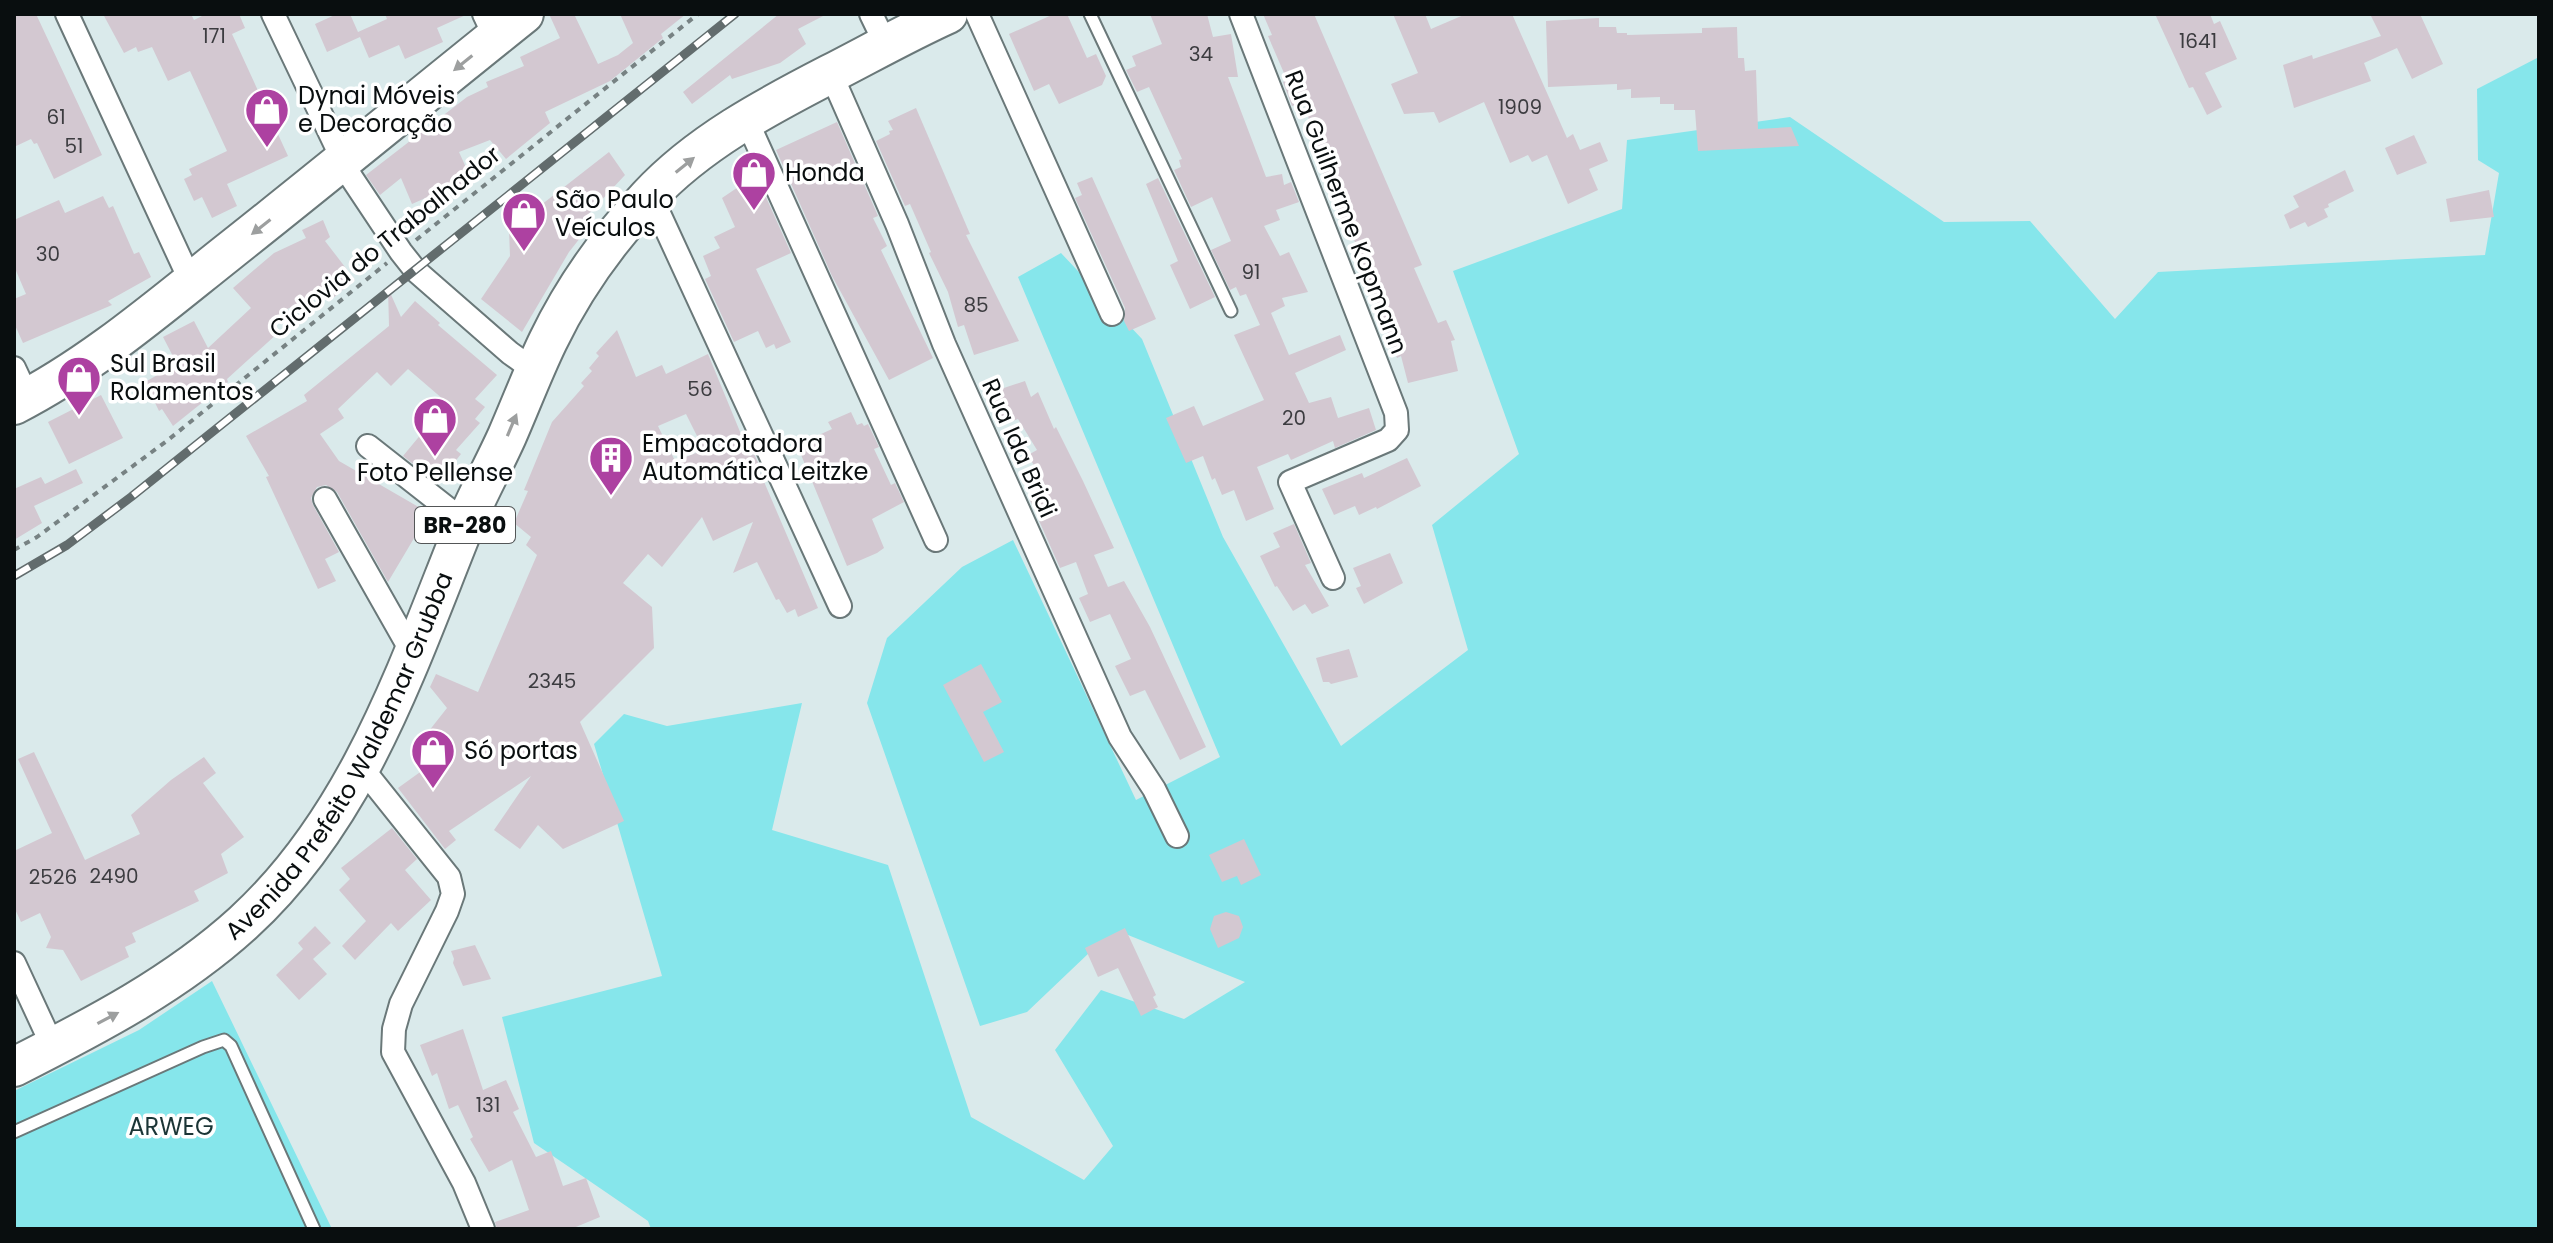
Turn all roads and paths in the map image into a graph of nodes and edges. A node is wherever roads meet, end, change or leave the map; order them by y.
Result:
1 (67, 14) edge
2 (273, 14) edge
3 (698, 14) edge
4 (948, 14) edge
5 (977, 14) edge
6 (1090, 14) edge
7 (1241, 14) edge
8 (501, 22) edge
9 (878, 29) edge
10 (831, 74) junction
11 (746, 119) junction
12 (343, 162) junction
13 (650, 194) junction
14 (401, 252) junction
15 (191, 282) junction
16 (1231, 311) dead end
17 (1112, 314) dead end
18 (535, 371) junction
19 (19, 390) edge
20 (368, 446) dead end
21 (325, 499) dead end
22 (466, 523) junction
23 (936, 540) dead end
24 (14, 550) edge
25 (1333, 578) dead end
26 (840, 606) dead end
27 (413, 654) junction
28 (361, 767) junction
29 (1177, 836) dead end
30 (14, 963) edge
31 (53, 1047) junction
32 (14, 1067) edge
33 (14, 1132) edge
34 (314, 1229) edge
35 (483, 1229) edge

1 - 15 street
2 - 12 street
3 - 14 path, Ciclovia do Trabalhador
4 - 9 highway, Avenida Prefeito Waldemar Grubba / BR-280
5 - 17 street
6 - 16 lane
7 - 25 street, Rua Guilherme Kopmann
8 -> 12 highway
9 - 10 highway, Avenida Prefeito Waldemar Grubba / BR-280
10 - 11 highway, Avenida Prefeito Waldemar Grubba / BR-280
10 - 29 street, Rua Ida Bridi
13 -> 11 highway, Avenida Prefeito Waldemar Grubba / BR-280
11 - 23 street
12 - 14 street
12 -> 15 highway
13 - 18 highway, Avenida Prefeito Waldemar Grubba / BR-280
13 - 26 street
14 - 18 street
14 - 24 path, Ciclovia do Trabalhador
15 - 19 highway
22 -> 18 highway, Avenida Prefeito Waldemar Grubba / BR-280
20 - 22 street
21 - 27 street
22 - 27 highway, Avenida Prefeito Waldemar Grubba / BR-280
27 - 28 highway, Avenida Prefeito Waldemar Grubba / BR-280
31 -> 28 highway, Avenida Prefeito Waldemar Grubba / BR-280
28 - 35 street
30 - 31 street
31 - 32 highway, Avenida Prefeito Waldemar Grubba / BR-280
33 - 34 lane

